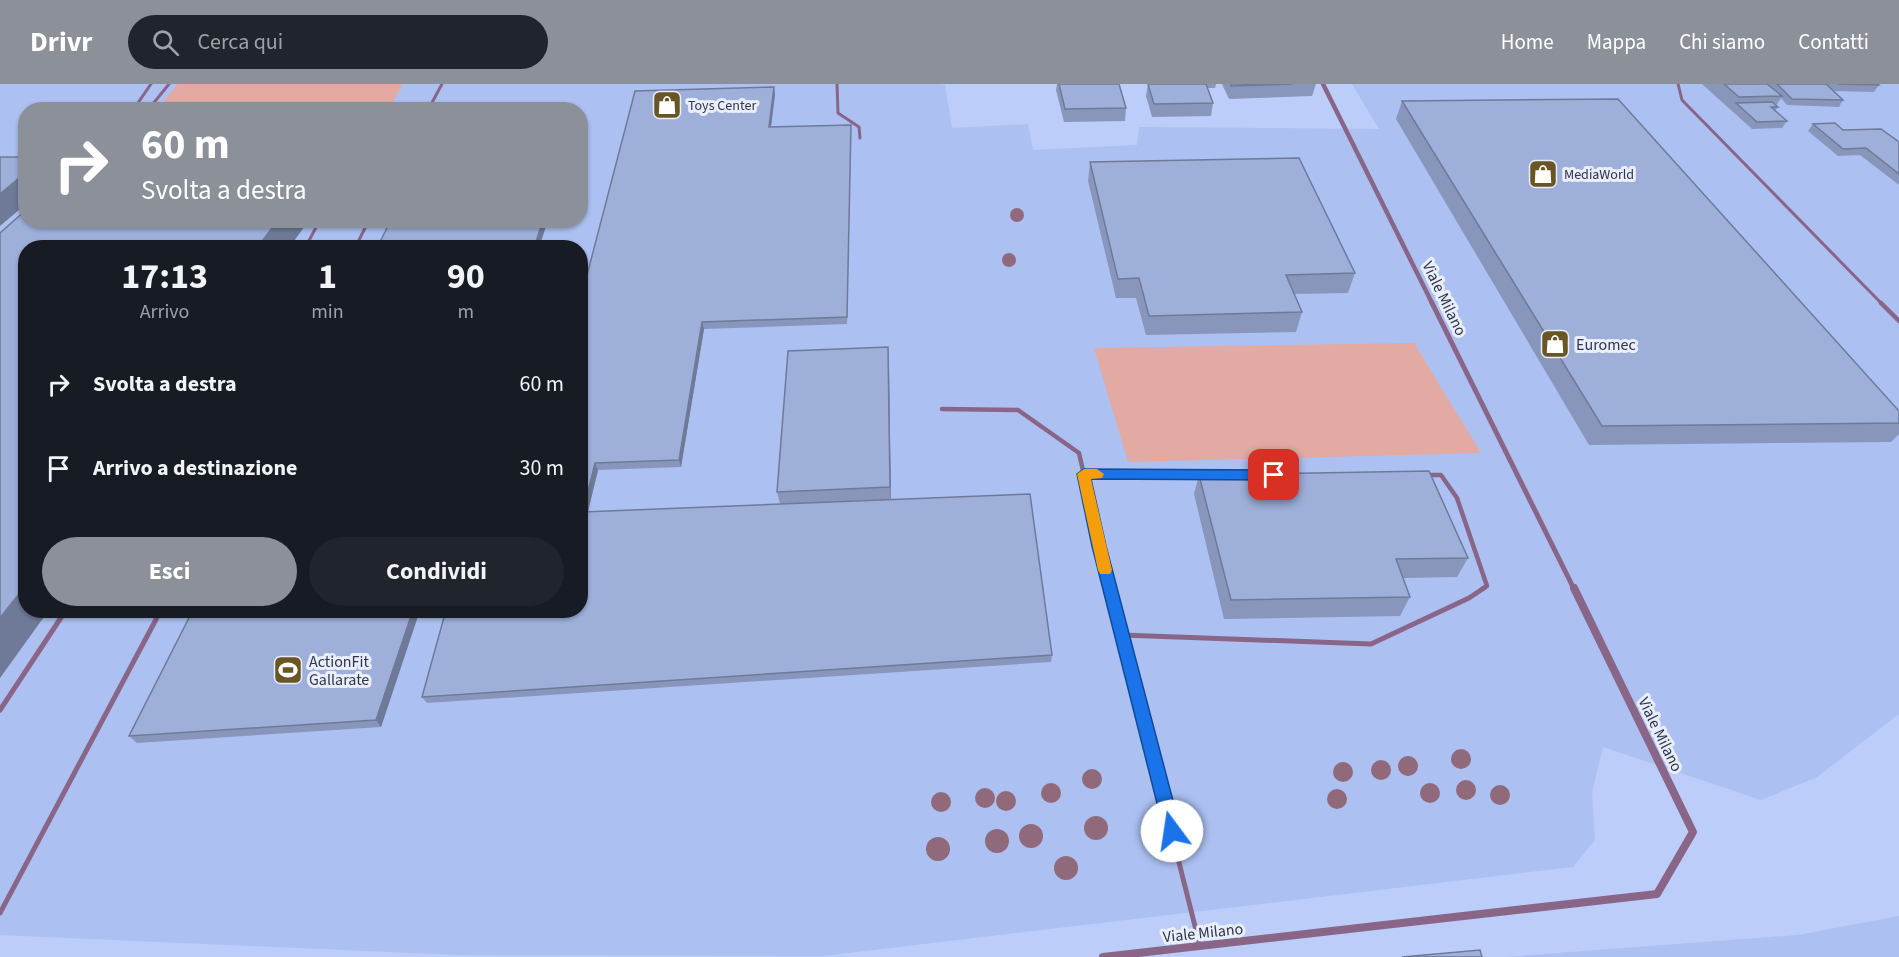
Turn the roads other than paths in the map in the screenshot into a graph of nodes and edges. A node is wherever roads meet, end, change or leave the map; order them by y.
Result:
1 (151, 84) edge
2 (170, 84) edge
3 (442, 84) edge
4 (837, 84) edge
5 (1323, 84) edge
6 (1678, 84) edge
7 (139, 102) edge
8 (155, 102) edge
9 (432, 102) edge
10 (860, 138) dead end
11 (1899, 321) edge
12 (942, 409) dead end
13 (1084, 474) junction
14 (1226, 475) edge
15 (1417, 475) edge
16 (61, 618) edge
17 (157, 618) edge
18 (1122, 635) junction
19 (0, 710) edge
20 (0, 913) edge
21 (1200, 946) junction
22 (1103, 957) edge

1 - 7 lane
2 - 8 lane
3 - 9 lane
4 - 10 lane
5 - 21 street, Viale Milano
6 - 11 lane
12 - 13 lane
13 - 14 lane
13 - 18 lane
15 - 18 lane
16 - 19 lane
17 - 20 lane
18 - 21 lane
21 - 22 street, Viale Milano

